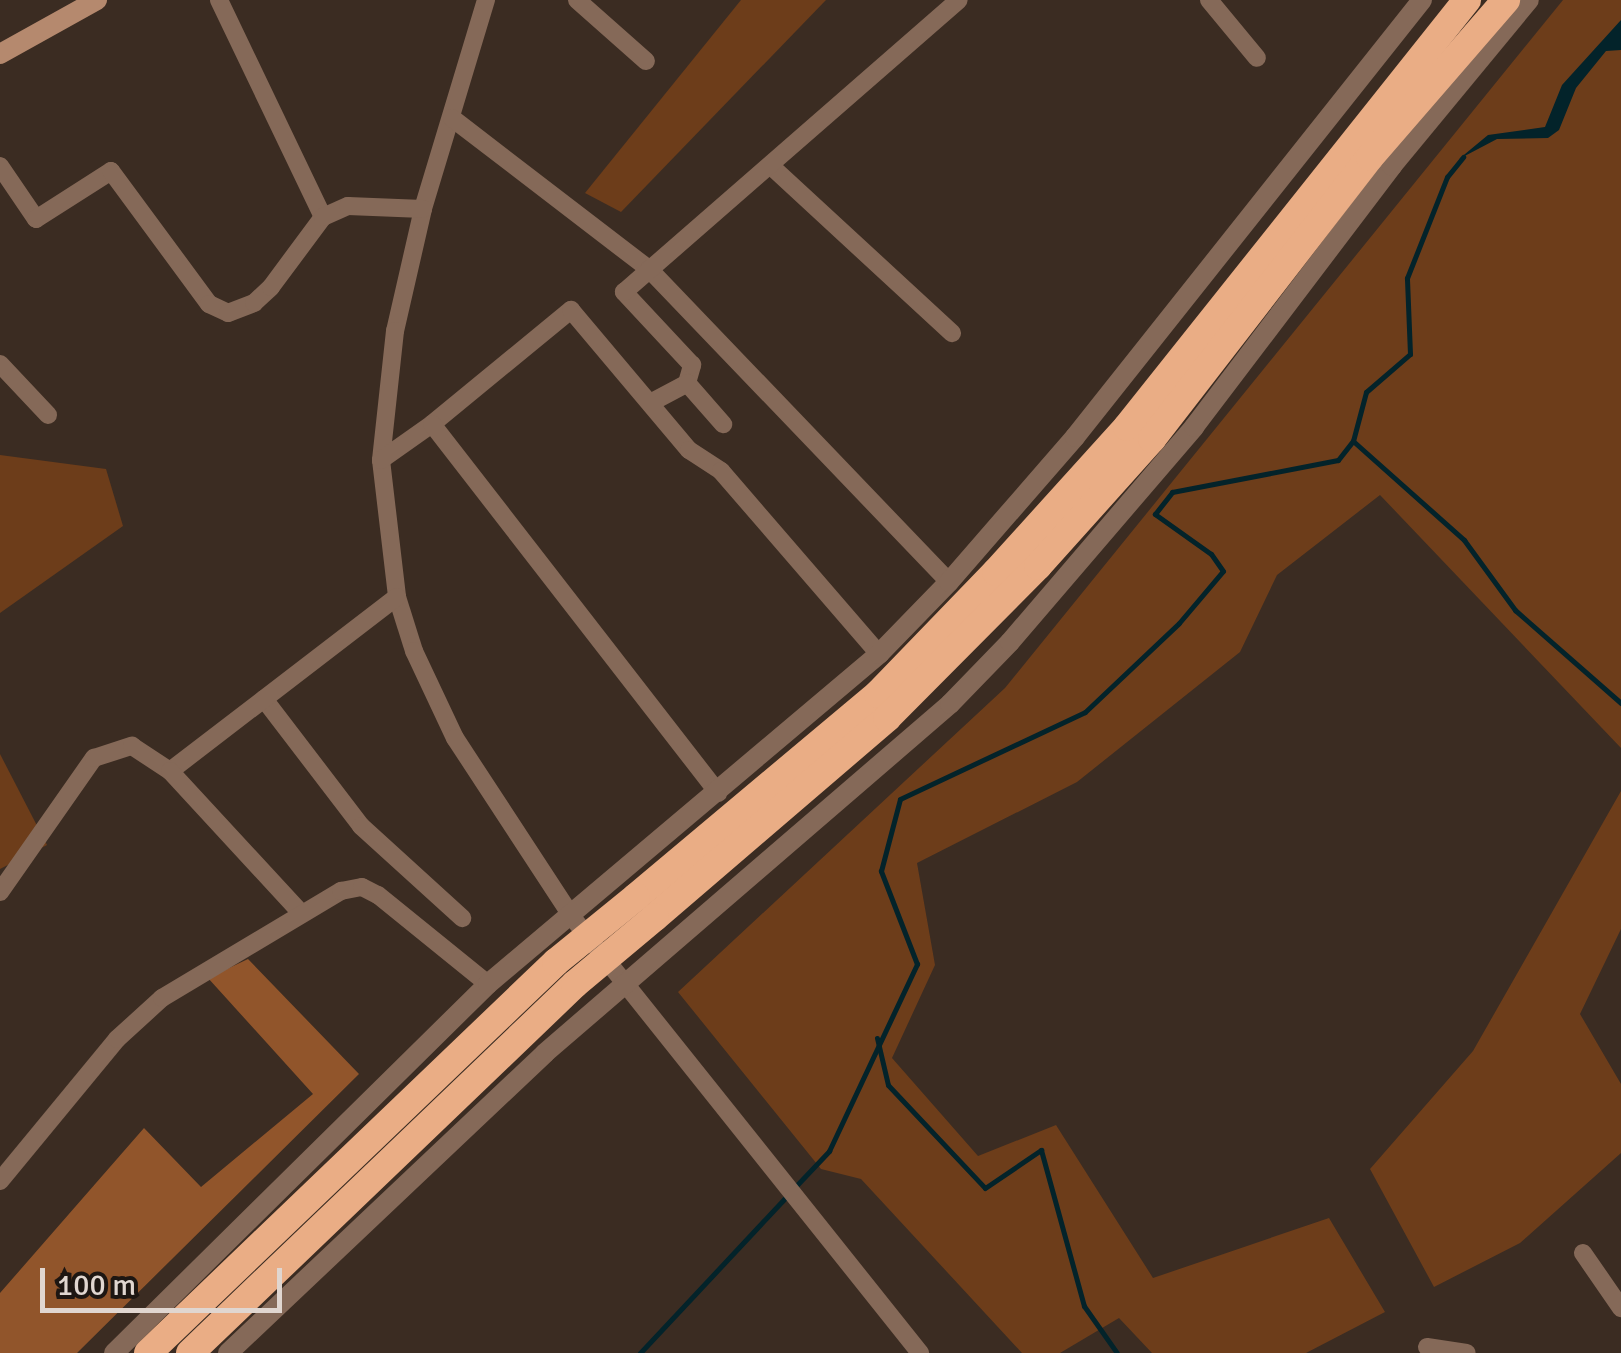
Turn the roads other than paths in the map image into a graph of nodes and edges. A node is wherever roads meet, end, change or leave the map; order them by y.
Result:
1 (219, 0) edge
2 (486, 0) edge
3 (577, 0) edge
4 (960, 0) edge
5 (1209, 0) edge
6 (1422, 0) edge
7 (1468, 0) edge
8 (1506, 0) edge
9 (1529, 0) edge
10 (90, 1) edge
11 (0, 54) edge
12 (1257, 58) dead end
13 (646, 61) dead end
14 (452, 118) junction
15 (0, 166) edge
16 (772, 167) junction
17 (423, 209) junction
18 (323, 217) junction
19 (649, 269) junction
20 (952, 333) dead end
21 (0, 364) edge
22 (687, 382) junction
23 (652, 402) junction
24 (48, 415) dead end
25 (432, 424) junction
26 (723, 424) dead end
27 (382, 460) junction
28 (949, 582) junction
29 (397, 596) junction
30 (879, 654) junction
31 (264, 699) junction
32 (170, 771) junction
33 (718, 793) junction
34 (0, 892) edge
35 (646, 906) junction
36 (299, 911) junction
37 (572, 917) junction
38 (462, 918) dead end
39 (488, 984) junction
40 (624, 984) junction
41 (0, 1180) edge
42 (1583, 1253) dead end
43 (1621, 1308) edge
44 (1427, 1348) dead end
45 (114, 1353) edge
46 (148, 1353) edge
47 (190, 1353) edge
48 (228, 1353) edge
49 (920, 1353) edge
50 (1467, 1353) edge

1 - 18 street
2 - 14 street
3 - 13 street
4 - 16 street
5 - 12 street
6 - 28 street
7 - 35 highway
8 - 35 highway
9 - 40 street
10 - 11 main road
14 - 17 street
14 - 19 street
15 - 18 street
16 - 19 street
16 - 20 street
17 - 18 street
17 - 27 street
19 - 22 street
19 - 28 street
21 - 24 street
22 - 23 street
22 - 26 street
23 - 25 street
23 - 30 street
25 - 27 street
25 - 33 street
27 - 29 street
28 - 30 street
29 - 31 street
29 - 37 street
30 - 33 street
31 - 32 street
31 - 38 street
32 - 34 street
32 - 36 street
33 - 37 street
35 - 46 highway, bridge
35 - 47 highway, bridge
36 - 39 street
36 - 41 street
37 - 39 street
37 - 40 street
39 - 45 street
40 - 48 street
40 - 49 street
42 - 43 street
44 - 50 street

